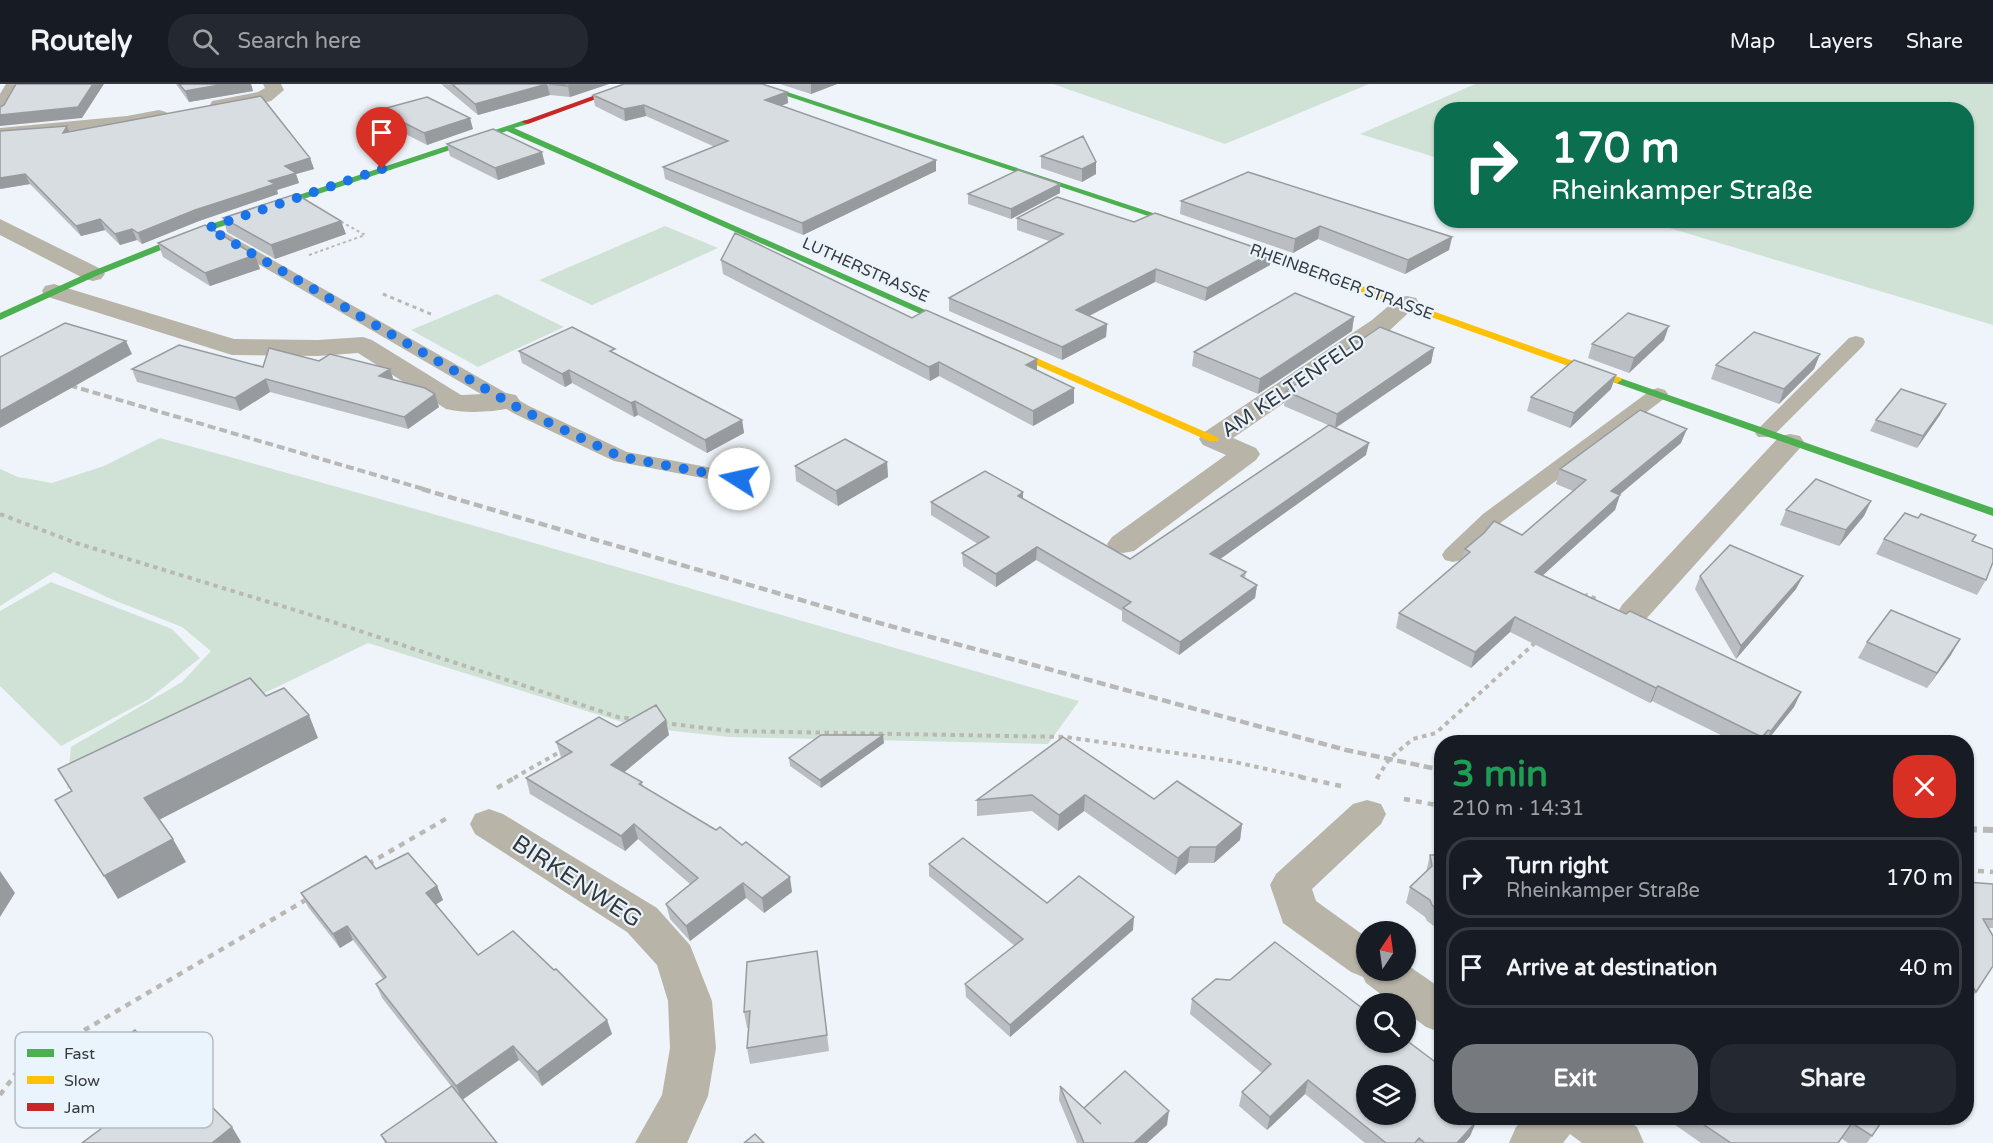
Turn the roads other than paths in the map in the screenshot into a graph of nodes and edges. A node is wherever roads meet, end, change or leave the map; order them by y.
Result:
1 (15, 84) edge
2 (272, 84) edge
3 (633, 84) edge
4 (754, 84) edge
5 (195, 109) edge
6 (0, 111) edge
7 (172, 113) edge
8 (507, 128) junction
9 (0, 134) edge
10 (0, 226) edge
11 (208, 228) junction
12 (93, 274) junction
13 (54, 291) junction
14 (1407, 303) junction
15 (0, 317) edge
16 (1856, 342) dead end
17 (1658, 394) junction
18 (506, 401) junction
19 (1777, 438) junction
20 (1213, 439) junction
21 (739, 479) dead end
22 (1993, 512) edge
23 (1123, 544) dead end
24 (1453, 555) dead end
25 (1634, 612) edge
26 (1373, 796) road end
27 (478, 810) road end
28 (1356, 953) edge
29 (1396, 981) edge
30 (1434, 1008) edge
31 (1548, 1125) edge
32 (1596, 1125) edge
33 (659, 1143) edge
34 (1533, 1143) edge
35 (1620, 1143) edge

1 - 6 street
2 - 5 street
3 - 8 street
4 - 14 street, RHEINBERGER STRASSE
7 - 9 street
8 - 11 street
8 - 20 street, LUTHERSTRASSE
10 - 12 street
11 - 12 street
11 - 18 lane
12 - 13 street
13 - 15 street
13 - 18 street
14 - 17 street, RHEINBERGER STRASSE
14 - 20 street, AM KELTENFELD
16 - 19 lane
17 - 19 street, RHEINBERGER STRASSE
17 - 24 lane
18 - 21 lane
19 - 22 street, RHEINBERGER STRASSE
19 - 25 street
20 - 23 street, AM KELTENFELD
26 - 28 street
27 - 33 street, BIRKENWEG
29 - 30 street
31 - 34 street
32 - 35 street

